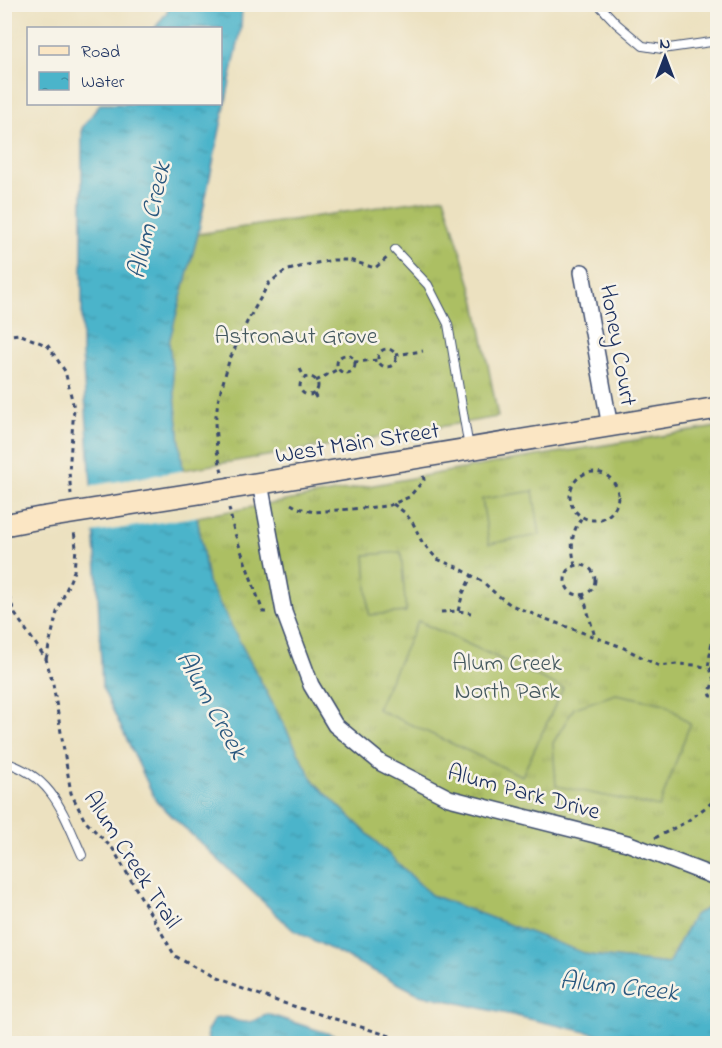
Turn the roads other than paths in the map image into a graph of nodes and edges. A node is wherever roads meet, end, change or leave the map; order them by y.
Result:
1 (596, 4) edge
2 (717, 41) edge
3 (394, 250) road end
4 (582, 272) dead end
5 (717, 408) edge
6 (610, 427) junction
7 (469, 449) junction
8 (260, 483) junction
9 (4, 525) edge
10 (4, 762) edge
11 (82, 855) dead end
12 (717, 878) edge

1 - 2 lane
3 - 7 lane
4 - 6 street, Honey Court
5 - 6 main road, West Main Street
6 - 7 main road, West Main Street
7 - 8 main road, West Main Street
8 - 9 main road, West Main Street, bridge
8 - 12 street, Alum Park Drive
10 - 11 lane

